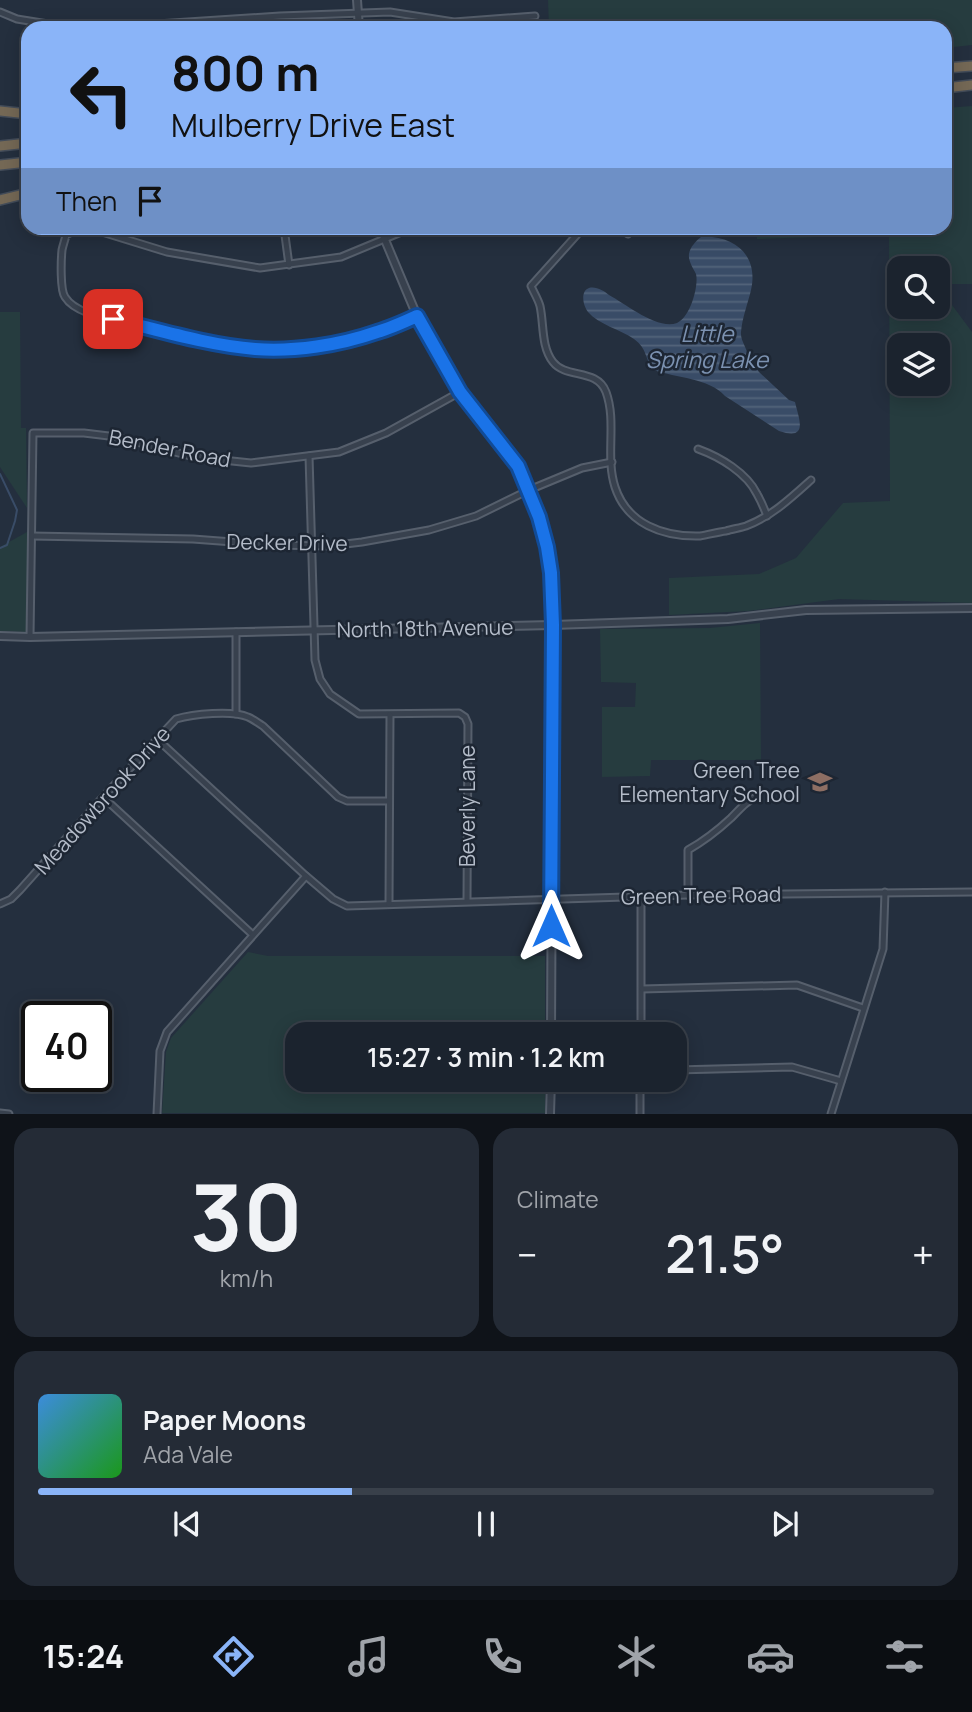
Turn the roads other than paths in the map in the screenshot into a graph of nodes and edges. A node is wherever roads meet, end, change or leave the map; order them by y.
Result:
1 (356, 0) edge
2 (0, 12) edge
3 (358, 13) junction
4 (535, 16) dead end
5 (29, 21) edge
6 (205, 21) edge
7 (359, 21) edge
8 (448, 21) edge
9 (468, 21) edge
10 (972, 66) edge
11 (952, 67) edge
12 (972, 85) edge
13 (952, 87) edge
14 (0, 111) edge
15 (21, 113) edge
16 (21, 144) edge
17 (0, 146) edge
18 (21, 163) edge
19 (0, 165) edge
20 (21, 195) edge
21 (0, 200) edge
22 (66, 235) edge
23 (113, 235) edge
24 (285, 235) edge
25 (382, 235) edge
26 (395, 235) edge
27 (577, 235) edge
28 (384, 240) junction
29 (289, 265) junction
30 (417, 316) junction
31 (460, 392) junction
32 (698, 449) dead end
33 (309, 456) junction
34 (612, 462) junction
35 (811, 480) dead end
36 (529, 490) junction
37 (766, 516) junction
38 (32, 536) junction
39 (312, 545) junction
40 (972, 608) edge
41 (553, 625) junction
42 (314, 630) junction
43 (236, 632) junction
44 (1, 637) edge
45 (30, 637) junction
46 (236, 714) junction
47 (390, 715) junction
48 (157, 739) junction
49 (103, 796) junction
50 (758, 796) dead end
51 (389, 801) junction
52 (306, 876) junction
53 (885, 892) junction
54 (972, 892) edge
55 (688, 895) junction
56 (641, 896) junction
57 (551, 899) junction
58 (467, 901) junction
59 (0, 904) edge
60 (389, 904) junction
61 (253, 935) junction
62 (642, 989) junction
63 (863, 1008) junction
64 (551, 1022) edge
65 (641, 1022) edge
66 (687, 1070) edge
67 (841, 1081) junction
68 (551, 1092) edge
69 (640, 1092) edge
70 (0, 1113) edge
71 (9, 1114) edge
72 (157, 1114) edge
73 (550, 1114) edge
74 (640, 1114) edge
75 (831, 1114) edge

1 - 3 street
2 - 5 street
3 - 6 street
3 - 7 street
3 - 8 street
4 - 9 street
10 - 11 highway
12 - 13 highway
14 - 15 highway
16 - 17 highway
18 - 19 highway
20 - 21 highway
22 - 30 street
23 - 29 street
24 - 29 street
25 - 28 street
26 - 28 street
27 - 34 street
28 - 29 street
28 - 30 street
30 - 31 street
31 - 33 street, Bender Road
31 - 36 street
32 - 37 street
33 - 38 street, Bender Road
33 - 39 street, Beverly Lane
34 - 36 street, Decker Drive
34 - 37 street
35 - 37 street
36 - 39 street, Decker Drive
36 - 41 street
38 - 39 street, Decker Drive
38 - 45 street
39 - 42 street, Beverly Lane
40 - 41 street, North 18th Avenue
41 - 42 street, North 18th Avenue
41 - 57 street
42 - 43 street, North 18th Avenue
42 - 47 street, Beverly Lane
43 - 45 street, North 18th Avenue
43 - 46 street
44 - 45 street, North 18th Avenue
46 - 48 street, Meadowbrook Drive
46 - 51 street, Meadowbrook Drive
47 - 51 street
47 - 58 street, Beverly Lane
48 - 49 street, Meadowbrook Drive
48 - 52 street, Green Tree Road
49 - 59 street, Meadowbrook Drive
49 - 61 street
50 - 55 street
51 - 60 street
52 - 60 street, Green Tree Road
52 - 61 street
53 - 54 street, Green Tree Road
53 - 55 street, Green Tree Road
53 - 63 street
55 - 56 street, Green Tree Road
56 - 57 street, Green Tree Road
56 - 62 street
57 - 58 street, Green Tree Road
57 - 64 street
58 - 60 street, Green Tree Road
61 - 72 street
62 - 63 street
62 - 65 street
63 - 67 street
66 - 67 street
67 - 75 street
68 - 73 street
69 - 74 street
70 - 71 street

